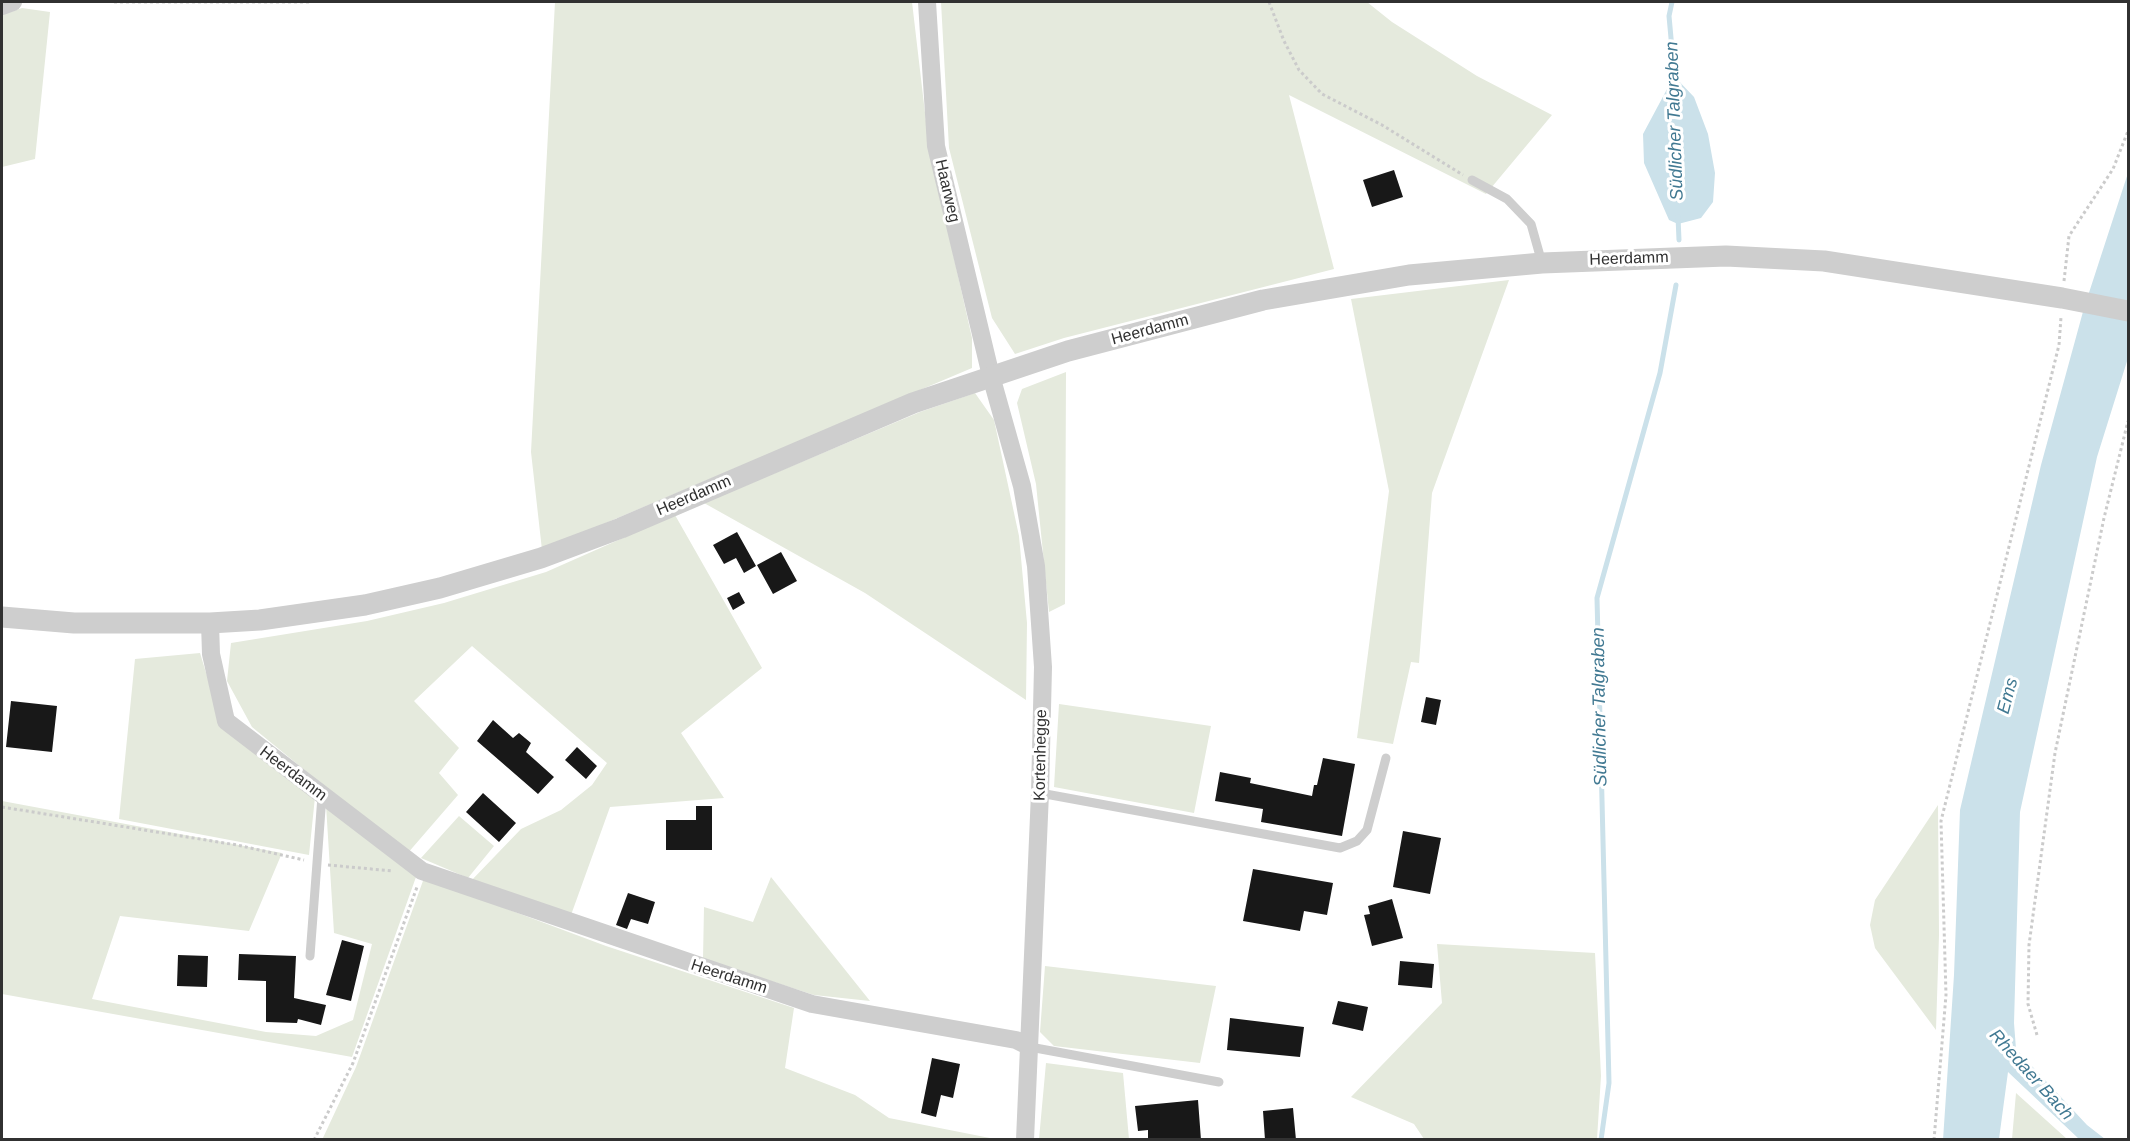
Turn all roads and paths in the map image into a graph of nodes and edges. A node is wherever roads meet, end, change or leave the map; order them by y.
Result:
1 (13, 2) edge
2 (114, 2) edge
3 (312, 2) edge
4 (927, 2) edge
5 (1269, 2) edge
6 (2, 6) edge
7 (2128, 131) edge
8 (1472, 180) joint
9 (1542, 262) junction
10 (2066, 299) junction
11 (2128, 311) edge
12 (991, 376) junction
13 (2128, 421) edge
14 (2, 616) edge
15 (210, 623) junction
16 (1386, 758) dead end
17 (1040, 793) junction
18 (322, 796) junction
19 (2, 807) edge
20 (317, 863) junction
21 (422, 871) junction
22 (310, 956) dead end
23 (2037, 1035) dead end
24 (1030, 1047) junction
25 (1219, 1082) dead end
26 (314, 1140) edge
27 (1024, 1140) edge
28 (1934, 1140) edge

1 - 6 street
2 - 3 path
4 - 12 street, Haarweg
5 - 8 path
7 - 10 path
8 - 9 lane
9 - 10 street, Heerdamm
9 - 12 street, Heerdamm
10 - 11 street, Heerdamm
10 - 28 path
12 - 15 street, Heerdamm
12 - 17 street, Kortenhegge
13 - 23 path
14 - 15 street, Heerdamm
15 - 18 street, Heerdamm
16 - 17 lane
17 - 24 street, Kortenhegge
18 - 20 lane
18 - 21 street, Heerdamm
19 - 20 path
20 - 21 path
20 - 22 lane
21 - 24 street, Heerdamm
21 - 26 path
24 - 25 lane
24 - 27 street, Kortenhegge

